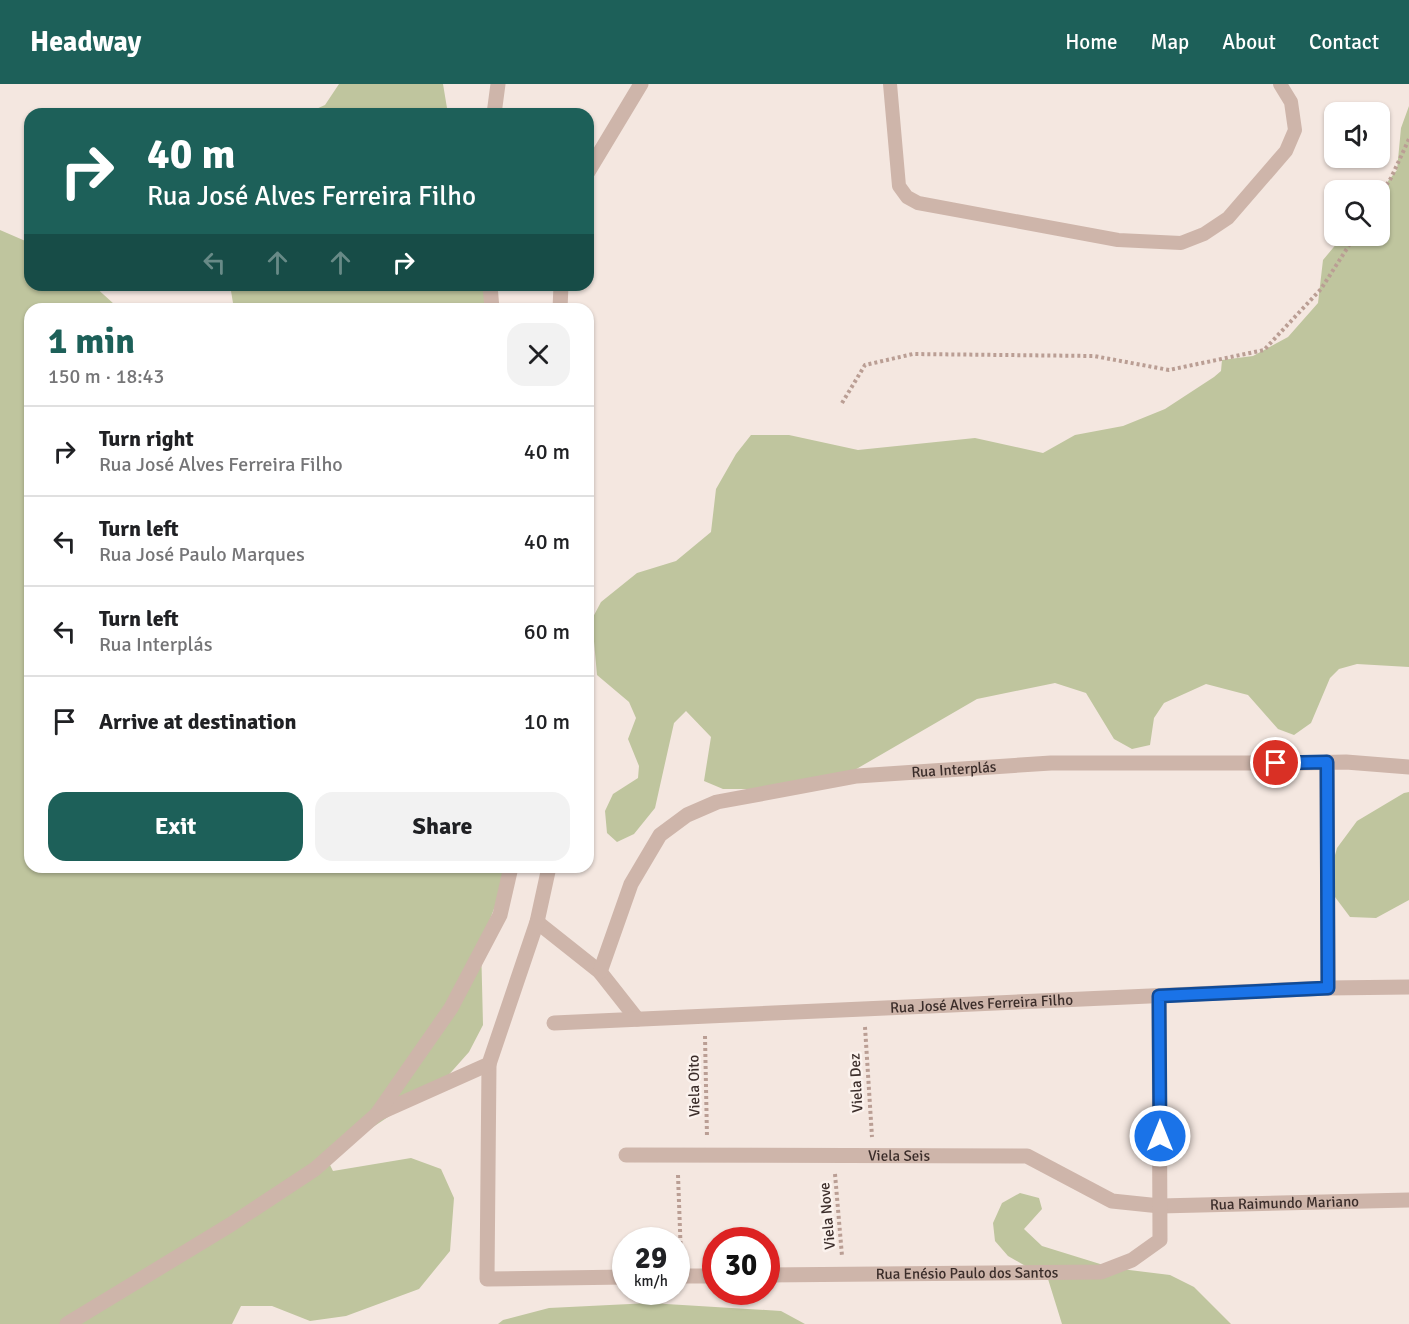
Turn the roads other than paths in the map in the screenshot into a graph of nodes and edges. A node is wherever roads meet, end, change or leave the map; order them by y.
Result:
1 (498, 84) edge
2 (641, 84) edge
3 (890, 84) edge
4 (1280, 84) edge
5 (495, 108) edge
6 (594, 162) edge
7 (1327, 762) junction
8 (1409, 767) edge
9 (510, 873) edge
10 (548, 873) edge
11 (537, 922) junction
12 (600, 972) junction
13 (1409, 987) edge
14 (1328, 988) junction
15 (1159, 996) junction
16 (637, 1019) junction
17 (554, 1023) dead end
18 (489, 1064) junction
19 (377, 1114) junction
20 (626, 1155) dead end
21 (1409, 1200) edge
22 (1160, 1206) junction
23 (780, 1275) edge
24 (612, 1277) edge
25 (67, 1324) edge

1 - 5 street
2 - 6 street
3 - 4 lane
7 - 8 street, Rua Interplás
7 - 12 street, Rua Interplás
7 - 14 street
9 - 19 street
10 - 11 street
11 - 12 street
11 - 18 street
12 - 16 street
13 - 14 street, Rua José Alves Ferreira Filho
14 - 15 street, Rua José Alves Ferreira Filho
15 - 16 street, Rua José Alves Ferreira Filho
15 - 22 street
16 - 17 street, Rua José Alves Ferreira Filho
18 - 19 street
18 - 24 street
19 - 25 street
20 - 22 street, Viela Seis
21 - 22 street, Rua Raimundo Mariano
22 - 23 street, Rua Enésio Paulo dos Santos

